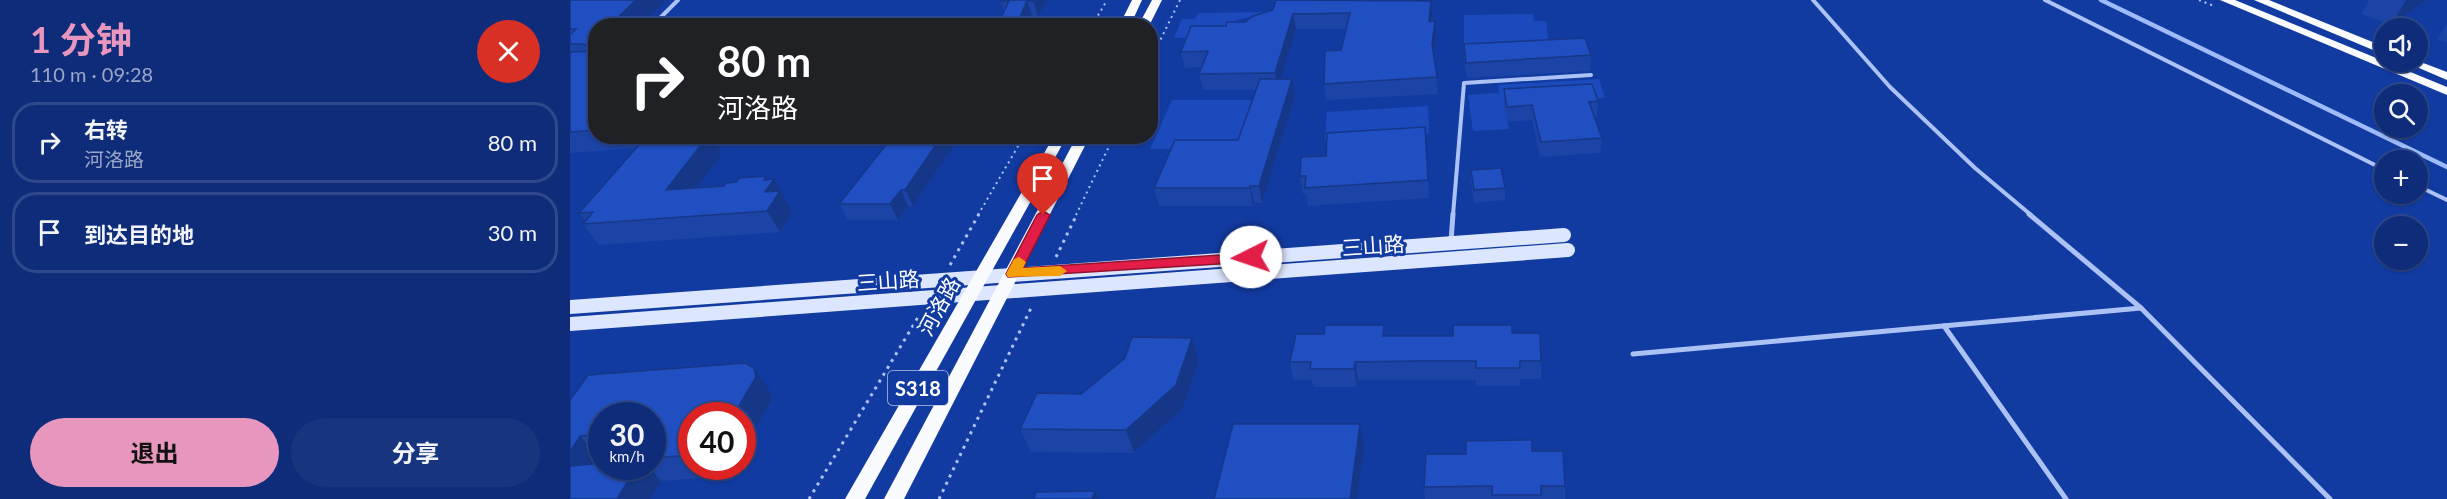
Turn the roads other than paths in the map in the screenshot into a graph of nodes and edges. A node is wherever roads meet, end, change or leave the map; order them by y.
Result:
1 (678, 0) edge
2 (1137, 0) edge
3 (1157, 0) edge
4 (1813, 0) edge
5 (2045, 0) edge
6 (2225, 0) edge
7 (2259, 0) edge
8 (660, 18) edge
9 (1128, 18) edge
10 (1147, 18) edge
11 (2374, 47) edge
12 (2428, 69) edge
13 (1591, 75) dead end
14 (2447, 76) edge
15 (2447, 91) edge
16 (1056, 144) edge
17 (1080, 144) edge
18 (2374, 164) edge
19 (2428, 191) edge
20 (2447, 200) edge
21 (1564, 235) dead end
22 (1451, 242) junction
23 (1568, 250) dead end
24 (1449, 259) junction
25 (1013, 274) junction
26 (980, 276) junction
27 (1003, 291) junction
28 (971, 294) junction
29 (570, 307) edge
30 (2141, 308) junction
31 (570, 324) edge
32 (1944, 326) junction
33 (1633, 354) dead end
34 (855, 499) edge
35 (894, 499) edge
36 (2066, 499) edge
37 (2330, 499) edge

1 - 8 lane
2 - 9 main road
3 - 10 main road
4 - 30 lane
5 - 18 lane
6 - 15 main road
7 - 11 main road
12 - 14 main road
13 - 22 lane
16 - 26 main road, 河洛路 / S318
17 - 25 main road, S318
19 - 20 lane
21 - 22 street, 三山路
22 - 24 lane
22 - 25 street, 三山路
23 - 24 street, 三山路
24 - 27 street, 三山路
25 - 26 street, 三山路
25 - 27 main road, S318
26 - 28 main road, 河洛路 / S318
26 - 29 street, 三山路
27 - 28 street, 三山路
27 - 35 main road, S318
28 - 31 street, 三山路
28 - 34 main road, 河洛路 / S318
30 - 32 lane
30 - 37 lane
32 - 33 lane
32 - 36 lane

